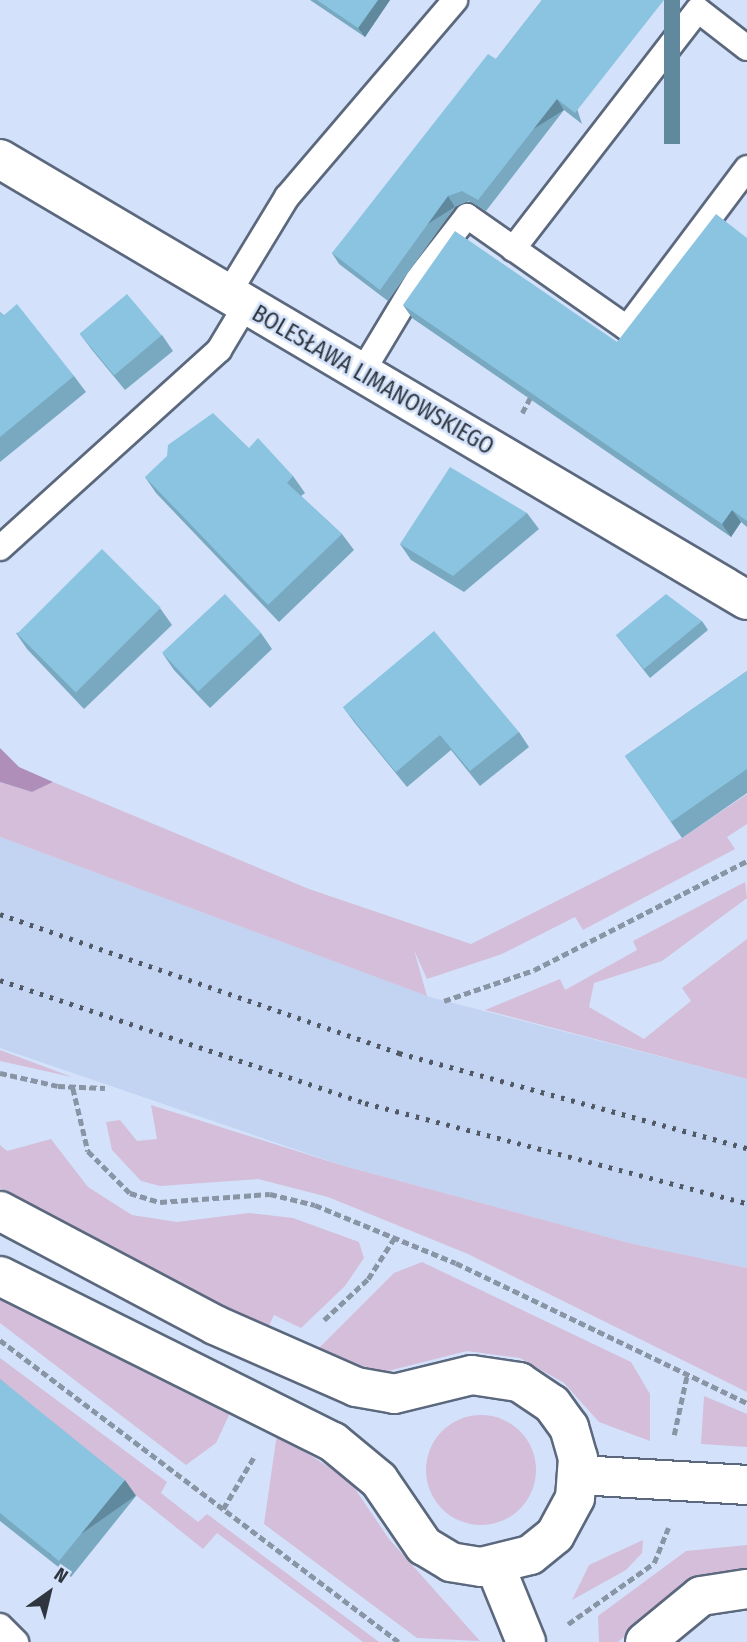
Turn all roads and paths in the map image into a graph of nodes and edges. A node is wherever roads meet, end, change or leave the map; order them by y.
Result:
1 (456, 0) edge
2 (747, 48) edge
3 (0, 159) edge
4 (747, 168) edge
5 (513, 249) junction
6 (237, 300) junction
7 (361, 374) junction
8 (0, 548) edge
9 (747, 600) edge
10 (747, 861) edge
11 (444, 1001) dead end
12 (0, 1073) edge
13 (73, 1088) junction
14 (106, 1088) dead end
15 (0, 1211) edge
16 (395, 1237) junction
17 (0, 1276) edge
18 (320, 1326) dead end
19 (0, 1340) edge
20 (687, 1375) junction
21 (747, 1403) edge
22 (674, 1442) dead end
23 (258, 1448) dead end
24 (579, 1475) junction
25 (747, 1485) edge
26 (223, 1509) junction
27 (668, 1533) dead end
28 (495, 1566) junction
29 (747, 1589) edge
30 (572, 1622) dead end
31 (0, 1626) edge
32 (16, 1642) edge
33 (399, 1642) edge
34 (526, 1642) edge
35 (645, 1642) edge

1 - 6 lane
2 - 5 lane
3 - 6 street, BOLESŁAWA LIMANOWSKIEGO
4 - 5 lane
5 - 7 lane
6 - 7 street, BOLESŁAWA LIMANOWSKIEGO
6 - 8 lane
7 - 9 street, BOLESŁAWA LIMANOWSKIEGO
10 - 11 path
12 - 13 path
13 - 14 path
13 - 16 path
15 - 24 street
16 - 18 path
16 - 20 path
17 - 28 street
19 - 26 path
20 - 21 path
20 - 22 path
23 - 26 path
24 - 25 street
24 - 28 street
26 - 33 path
27 - 30 path
28 - 34 street
29 - 35 street
31 - 32 lane

